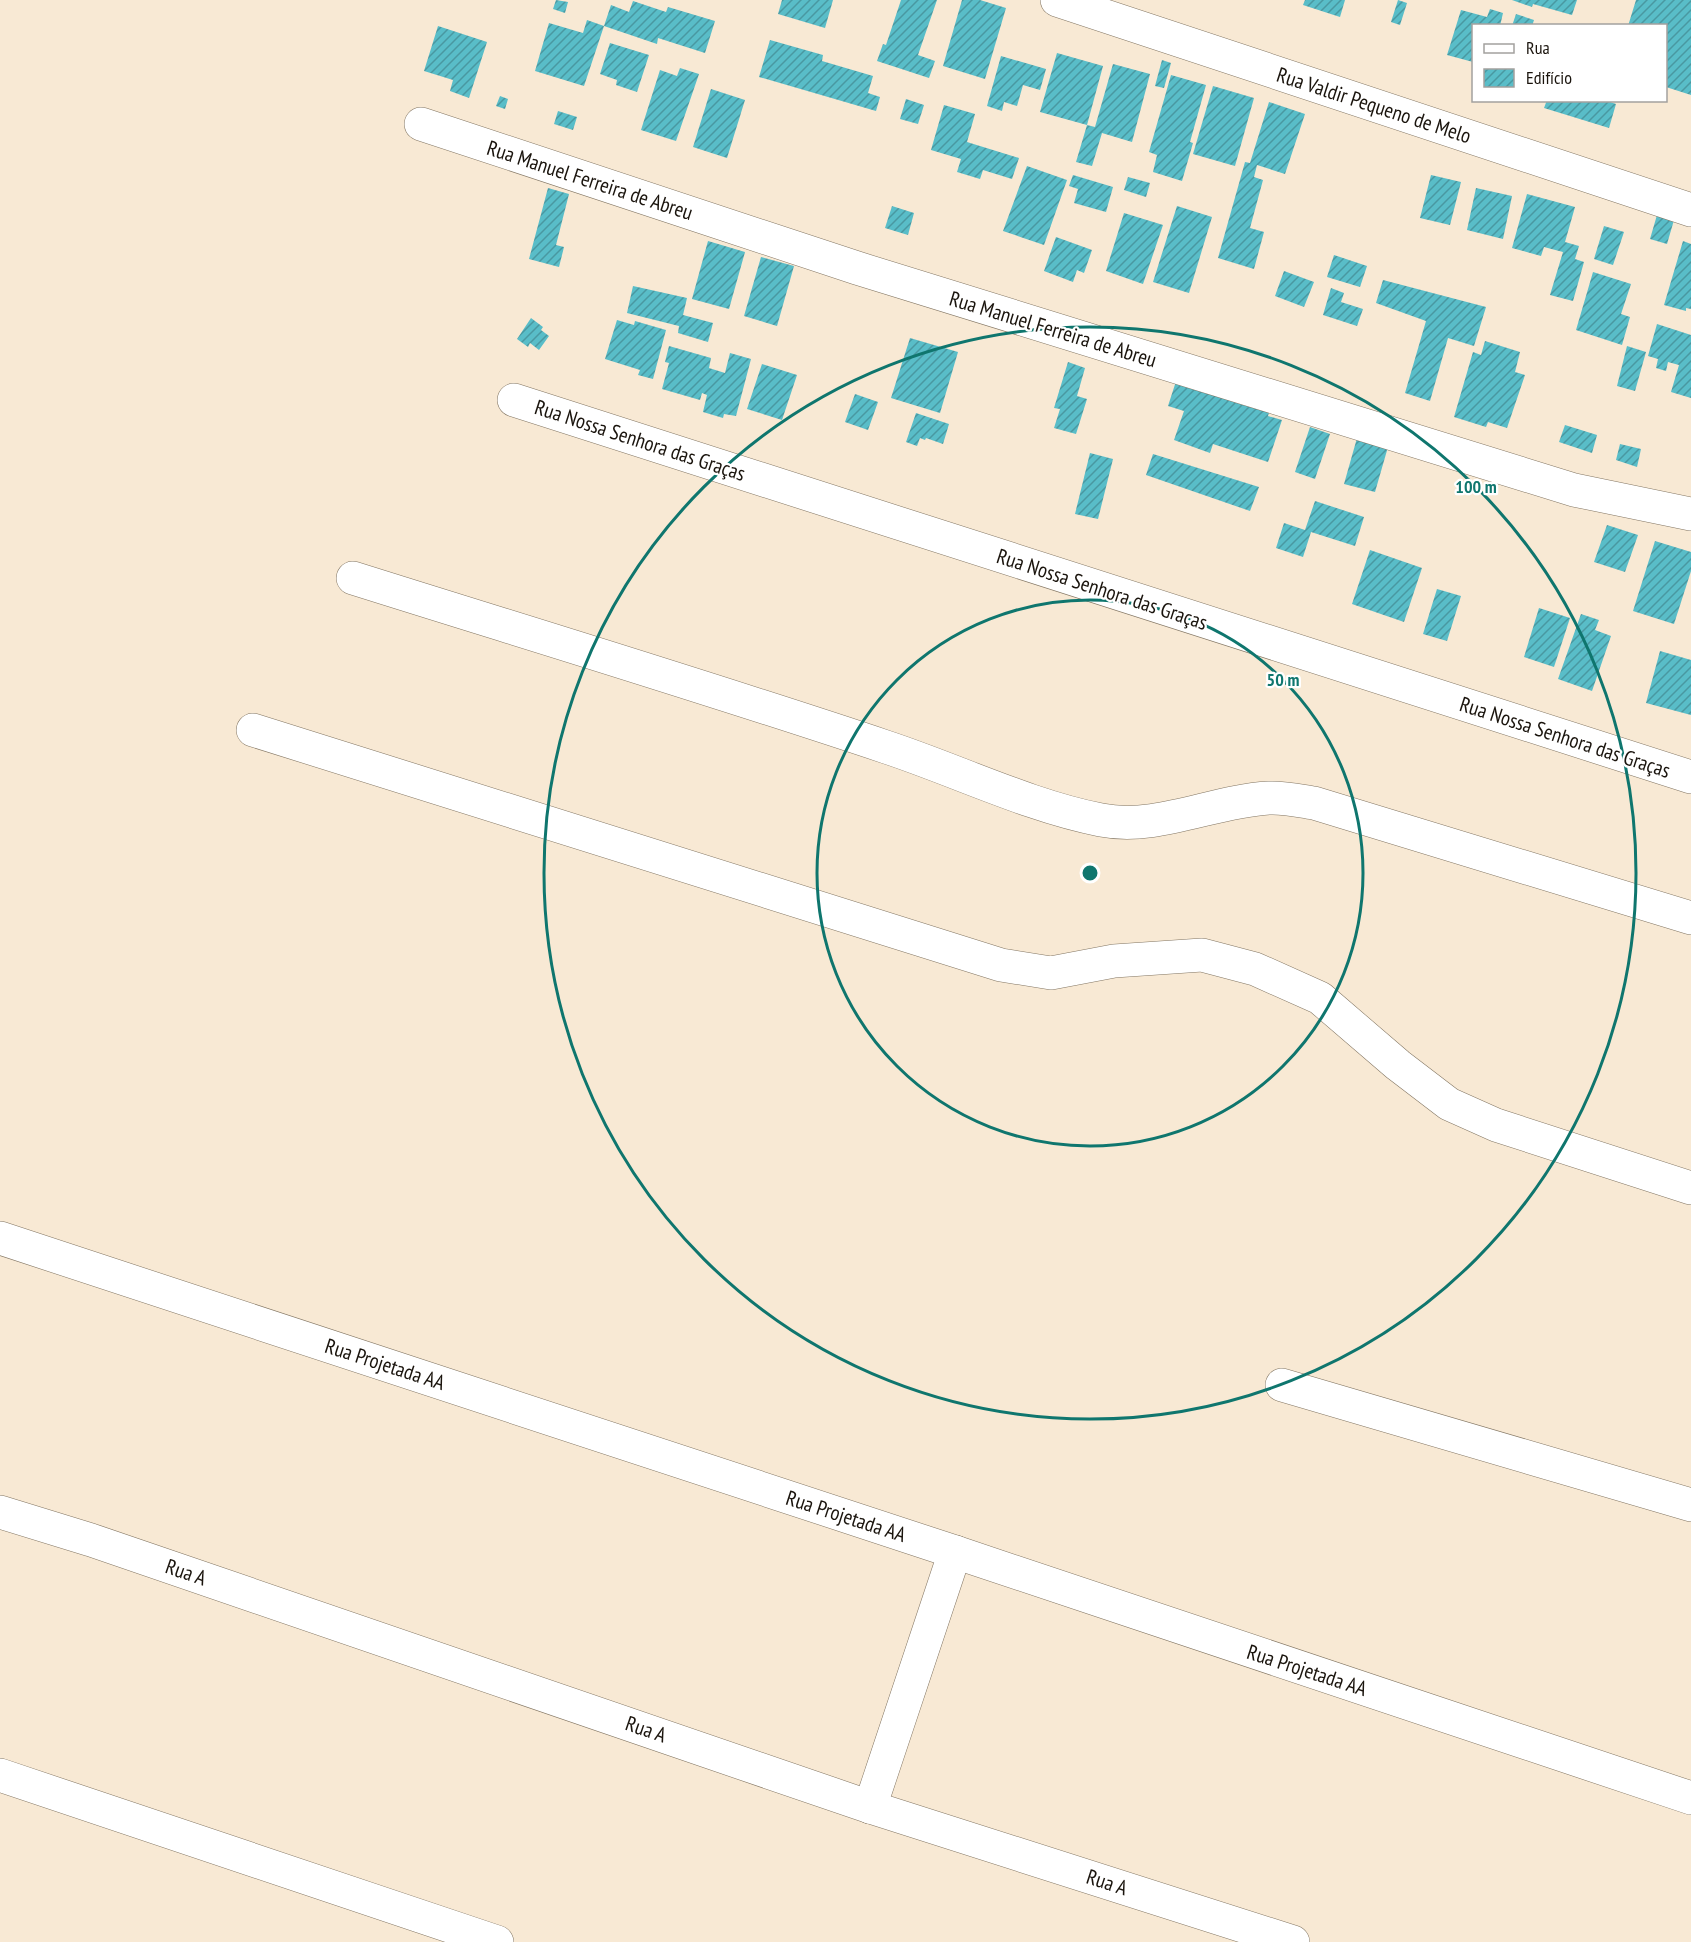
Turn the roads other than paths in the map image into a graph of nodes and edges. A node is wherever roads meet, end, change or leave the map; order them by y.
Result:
1 (1057, 0) edge
2 (421, 124) dead end
3 (1691, 210) edge
4 (514, 400) dead end
5 (1691, 514) edge
6 (353, 578) dead end
7 (253, 730) dead end
8 (1691, 777) edge
9 (1691, 918) edge
10 (1691, 1188) edge
11 (0, 1238) edge
12 (1282, 1385) dead end
13 (1691, 1505) edge
14 (0, 1512) edge
15 (955, 1552) junction
16 (0, 1775) edge
17 (1691, 1798) edge
18 (870, 1807) junction
19 (497, 1942) edge
20 (1293, 1942) edge

1 - 3 street, Rua Valdir Pequeno de Melo
2 - 5 street, Rua Manuel Ferreira de Abreu
4 - 8 street, Rua Nossa Senhora das Graças
6 - 9 street
7 - 10 street
11 - 15 street, Rua Projetada AA
12 - 13 street
14 - 18 street, Rua A
15 - 17 street, Rua Projetada AA
15 - 18 street
16 - 19 street
18 - 20 street, Rua A

